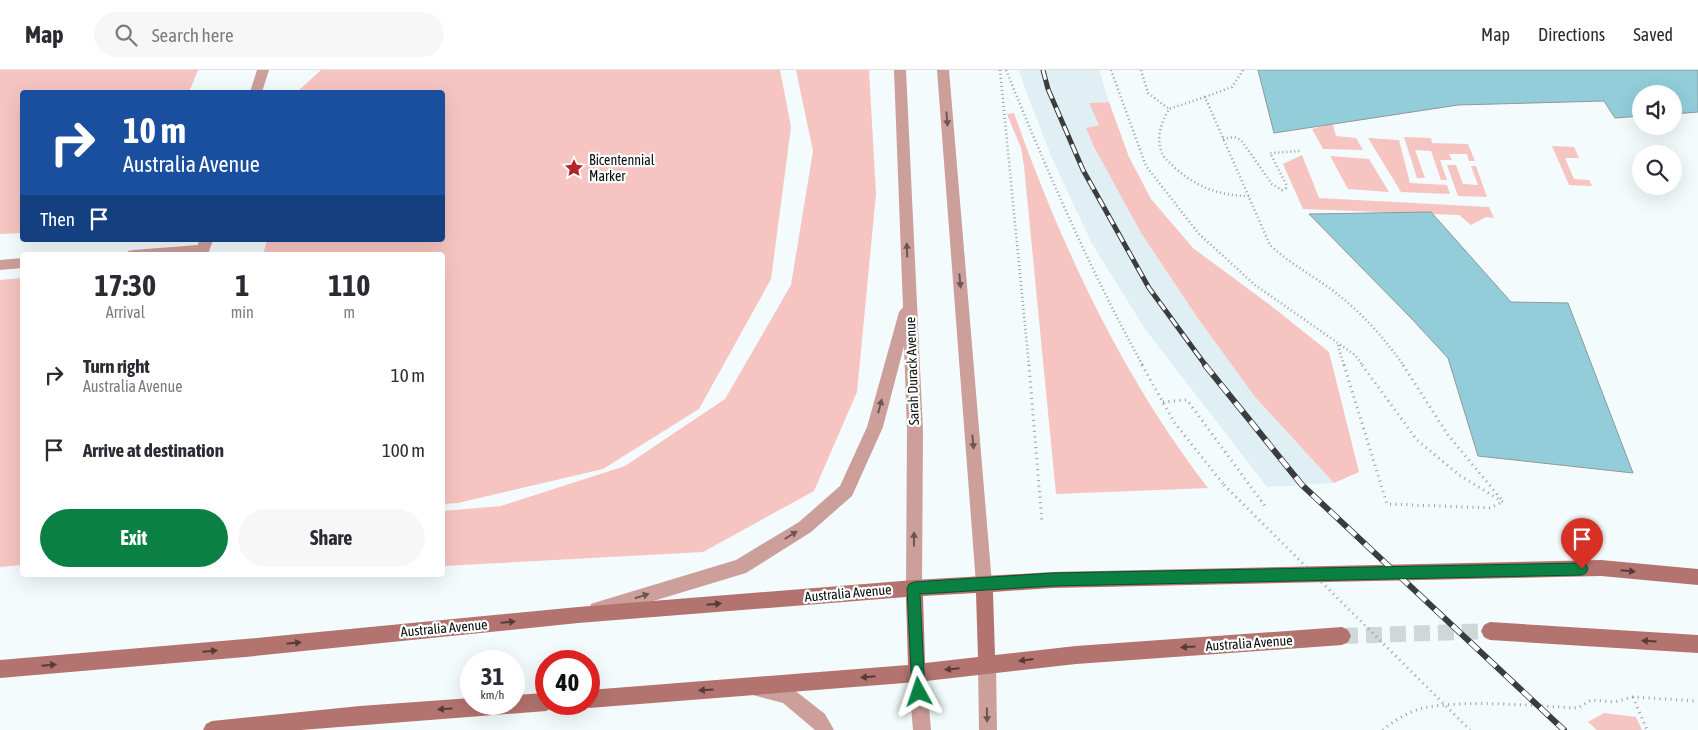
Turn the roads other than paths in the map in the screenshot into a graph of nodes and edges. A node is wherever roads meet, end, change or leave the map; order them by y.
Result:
1 (263, 70) edge
2 (900, 70) edge
3 (943, 70) edge
4 (257, 90) edge
5 (205, 242) edge
6 (175, 252) edge
7 (20, 263) edge
8 (0, 265) edge
9 (909, 298) junction
10 (1698, 577) edge
11 (984, 584) junction
12 (914, 588) junction
13 (578, 615) junction
14 (1490, 631) tunnel mouth
15 (1342, 636) tunnel mouth
16 (1698, 644) edge
17 (987, 665) junction
18 (0, 669) edge
19 (917, 673) junction
20 (752, 687) junction
21 (600, 698) edge
22 (535, 703) edge
23 (212, 730) edge
24 (825, 730) edge
25 (922, 730) edge
26 (988, 730) edge

1 - 4 street
9 -> 2 street, Sarah Durack Avenue
3 -> 11 street
5 - 6 street
7 - 8 street
12 -> 9 street, Sarah Durack Avenue
13 -> 9 street
11 -> 10 main road, Australia Avenue
11 - 12 main road, Australia Avenue
11 - 17 main road
13 -> 12 main road, Australia Avenue
12 - 19 main road, Sarah Durack Avenue
18 -> 13 main road, Australia Avenue
16 -> 14 main road
15 -> 17 main road, Australia Avenue
17 -> 19 main road, Australia Avenue
17 -> 26 street
19 -> 20 main road, Australia Avenue
19 - 25 street
20 -> 21 main road, Australia Avenue
20 - 24 street
22 -> 23 main road

